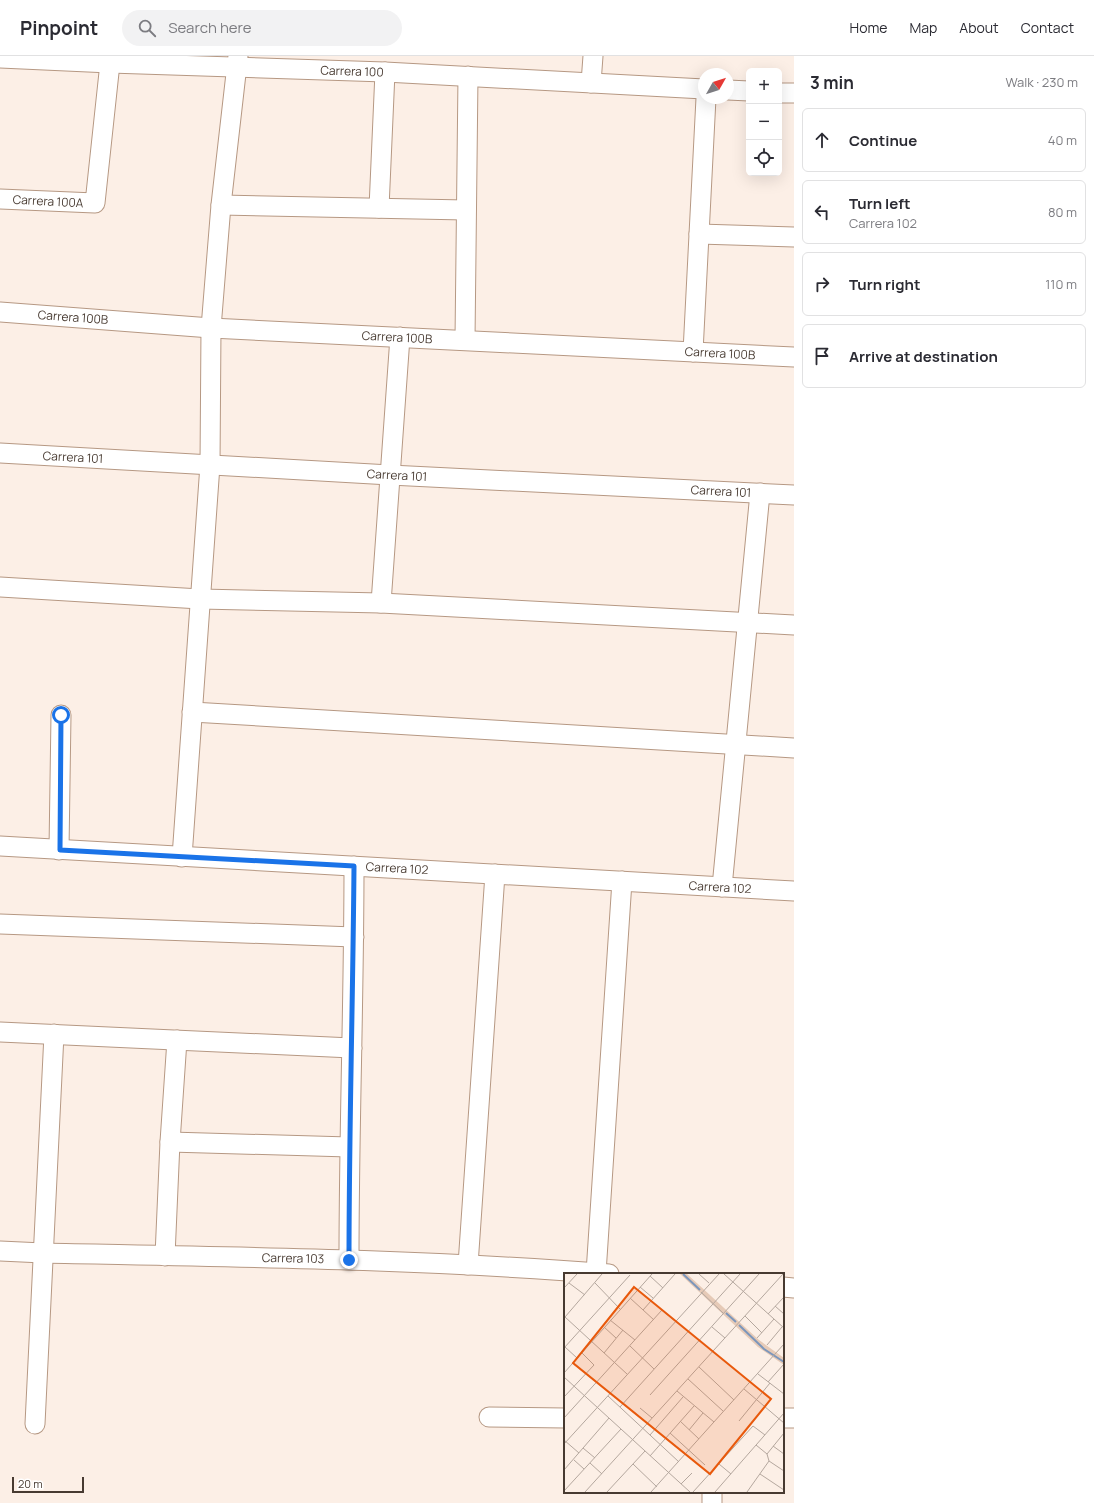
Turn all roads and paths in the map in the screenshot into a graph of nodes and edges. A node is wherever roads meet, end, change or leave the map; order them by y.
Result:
1 (593, 56) edge
2 (0, 58) edge
3 (48, 58) edge
4 (238, 62) edge
5 (110, 63) junction
6 (385, 72) junction
7 (468, 76) junction
8 (591, 83) junction
9 (698, 89) edge
10 (734, 90) edge
11 (746, 91) edge
12 (782, 93) edge
13 (794, 93) edge
14 (706, 104) edge
15 (0, 198) edge
16 (221, 205) junction
17 (379, 208) junction
18 (466, 210) junction
19 (699, 234) junction
20 (794, 237) edge
21 (0, 312) edge
22 (211, 328) junction
23 (400, 337) junction
24 (465, 340) junction
25 (692, 352) junction
26 (794, 357) edge
27 (0, 453) edge
28 (210, 465) junction
29 (390, 475) junction
30 (794, 481) edge
31 (760, 493) junction
32 (794, 495) edge
33 (0, 587) edge
34 (200, 599) junction
35 (381, 603) junction
36 (748, 622) junction
37 (794, 626) edge
38 (192, 712) junction
39 (61, 715) dead end
40 (736, 746) junction
41 (794, 748) edge
42 (0, 846) edge
43 (60, 850) junction
44 (182, 856) junction
45 (354, 866) junction
46 (495, 874) junction
47 (622, 881) junction
48 (722, 887) junction
49 (794, 891) edge
50 (0, 924) edge
51 (354, 937) junction
52 (0, 1032) edge
53 (54, 1034) junction
54 (177, 1040) junction
55 (352, 1048) junction
56 (170, 1142) junction
57 (349, 1147) junction
58 (0, 1251) edge
59 (43, 1253) junction
60 (165, 1256) junction
61 (349, 1260) junction
62 (468, 1265) junction
63 (602, 1273) edge
64 (784, 1287) edge
65 (794, 1288) edge
66 (489, 1417) dead end
67 (564, 1418) edge
68 (35, 1424) dead end

1 - 8 street
2 - 3 street, Carrera 100
3 - 5 street, Carrera 100
4 - 5 street, Carrera 100
4 - 6 street, Carrera 100
4 - 16 street
5 - 15 street, Carrera 100A
6 - 7 street, Carrera 100
6 - 17 street
7 - 8 street, Carrera 100
7 - 18 street
8 - 9 street, Carrera 100
10 - 11 street
12 - 13 street
14 - 19 street
16 - 17 street
16 - 22 street
17 - 18 street
18 - 24 street
19 - 20 street
19 - 25 street
21 - 22 street, Carrera 100B
22 - 23 street, Carrera 100B
22 - 28 street
23 - 24 street, Carrera 100B
23 - 29 street
24 - 25 street, Carrera 100B
25 - 26 street, Carrera 100B
27 - 28 street, Carrera 101
28 - 29 street, Carrera 101
28 - 34 street
29 - 31 street, Carrera 101
29 - 35 street
30 - 32 street
31 - 32 street, Carrera 101
31 - 36 street
33 - 34 street
34 - 35 street
34 - 38 street
35 - 36 street
36 - 37 street
36 - 40 street
38 - 40 street
38 - 44 street
39 - 43 street
40 - 41 street
40 - 48 street
42 - 43 street, Carrera 102
43 - 44 street, Carrera 102
44 - 45 street, Carrera 102
45 - 46 street, Carrera 102
45 - 51 street
46 - 47 street, Carrera 102
46 - 62 street
47 - 48 street, Carrera 102
47 - 63 street
48 - 49 street, Carrera 102
50 - 51 street
51 - 55 street
52 - 53 street
53 - 54 street
53 - 59 street
54 - 55 street
54 - 56 street
55 - 57 street
56 - 57 street
56 - 60 street
57 - 61 street
58 - 59 street, Carrera 103
59 - 60 street, Carrera 103
59 - 68 street
60 - 61 street, Carrera 103
61 - 62 street, Carrera 103
62 - 63 street, Carrera 103
64 - 65 street
66 - 67 street

